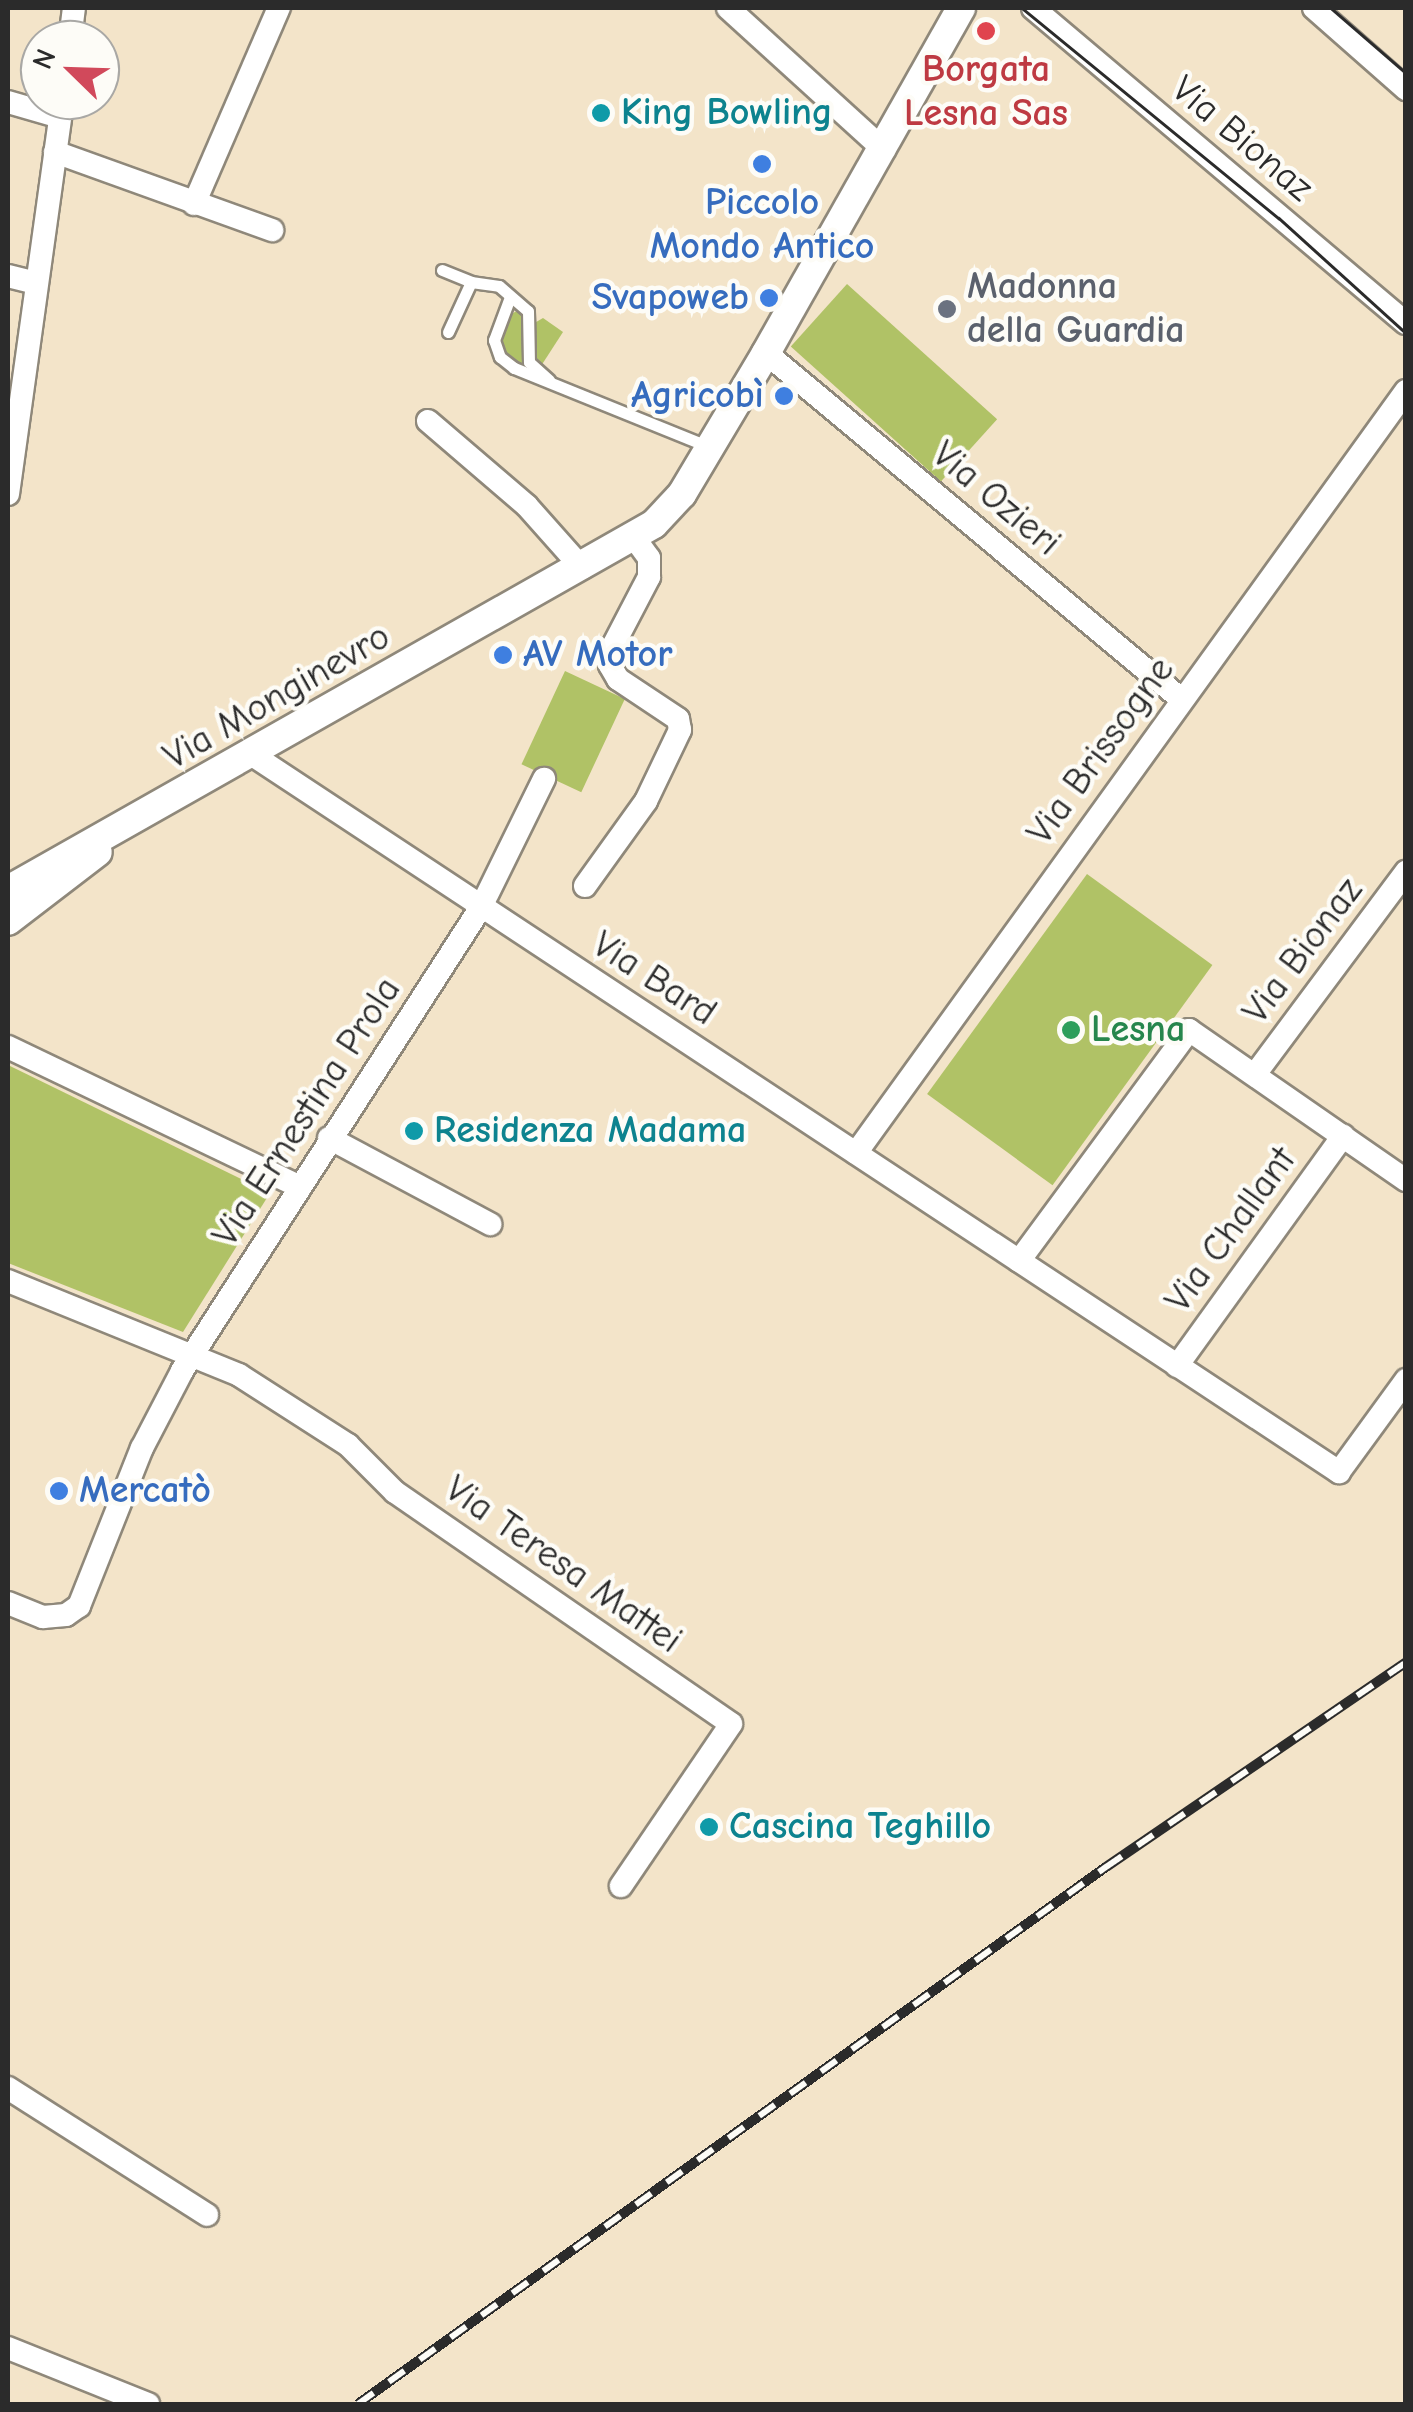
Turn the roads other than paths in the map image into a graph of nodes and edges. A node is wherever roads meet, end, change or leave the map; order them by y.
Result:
1 (279, 8) edge
2 (728, 8) edge
3 (961, 8) edge
4 (1033, 8) edge
5 (1314, 8) edge
6 (1406, 89) edge
7 (59, 120) edge
8 (884, 150) junction
9 (55, 152) junction
10 (194, 204) junction
11 (272, 230) dead end
12 (442, 270) dead end
13 (8, 276) edge
14 (471, 282) junction
15 (36, 283) junction
16 (510, 296) junction
17 (1406, 323) edge
18 (448, 332) dead end
19 (766, 353) junction
20 (552, 383) junction
21 (1406, 392) edge
22 (428, 421) dead end
23 (710, 447) junction
24 (8, 494) edge
25 (634, 537) junction
26 (582, 568) junction
27 (1181, 699) junction
28 (251, 754) junction
29 (544, 779) dead end
30 (129, 824) junction
31 (1406, 872) edge
32 (584, 886) dead end
33 (10, 887) edge
34 (481, 907) junction
35 (8, 921) edge
36 (8, 1047) edge
37 (1256, 1073) junction
38 (1343, 1136) junction
39 (329, 1138) junction
40 (856, 1153) junction
41 (1406, 1180) edge
42 (300, 1187) junction
43 (490, 1224) dead end
44 (1019, 1261) junction
45 (8, 1281) edge
46 (194, 1355) junction
47 (1177, 1366) junction
48 (1406, 1380) edge
49 (8, 1603) edge
50 (621, 1886) dead end
51 (8, 2088) edge
52 (208, 2215) dead end
53 (8, 2348) edge
54 (148, 2404) edge

1 - 10 street
2 - 8 street
3 - 8 street, Via Monginevro
4 - 17 street, Via Bionaz
5 - 6 street
7 - 9 street
8 - 19 street, Via Monginevro
9 - 10 street
9 - 15 street
10 - 11 street
12 - 14 lane
13 - 15 street
14 - 16 lane
14 - 18 lane
15 - 24 street
16 - 20 lane
16 - 20 lane
19 - 23 street, Via Monginevro
19 - 27 street, Via Ozieri
20 - 23 lane
21 - 27 street, Via Brissogne
22 - 26 street
23 - 25 street, Via Monginevro
25 - 26 street, Via Monginevro
25 - 32 street
26 - 28 street, Via Monginevro
27 - 40 street, Via Brissogne
28 - 30 street, Via Monginevro
28 - 34 street, Via Bard
29 - 34 street, Via Ernestina Prola
30 - 33 street, Via Monginevro
30 - 35 street
31 - 37 street, Via Bionaz
34 - 39 street, Via Ernestina Prola
34 - 40 street, Via Bard
36 - 42 street
37 - 38 street, Via Challant
37 - 44 street, Via Challant
38 - 41 street, Via Challant
38 - 47 street, Via Challant
39 - 42 street, Via Ernestina Prola
39 - 43 street
40 - 44 street, Via Bard
42 - 46 street, Via Ernestina Prola
44 - 47 street, Via Bard
45 - 46 street, Via Teresa Mattei
46 - 49 street
46 - 50 street, Via Teresa Mattei
47 - 48 street, Via Bard
51 - 52 street
53 - 54 street

